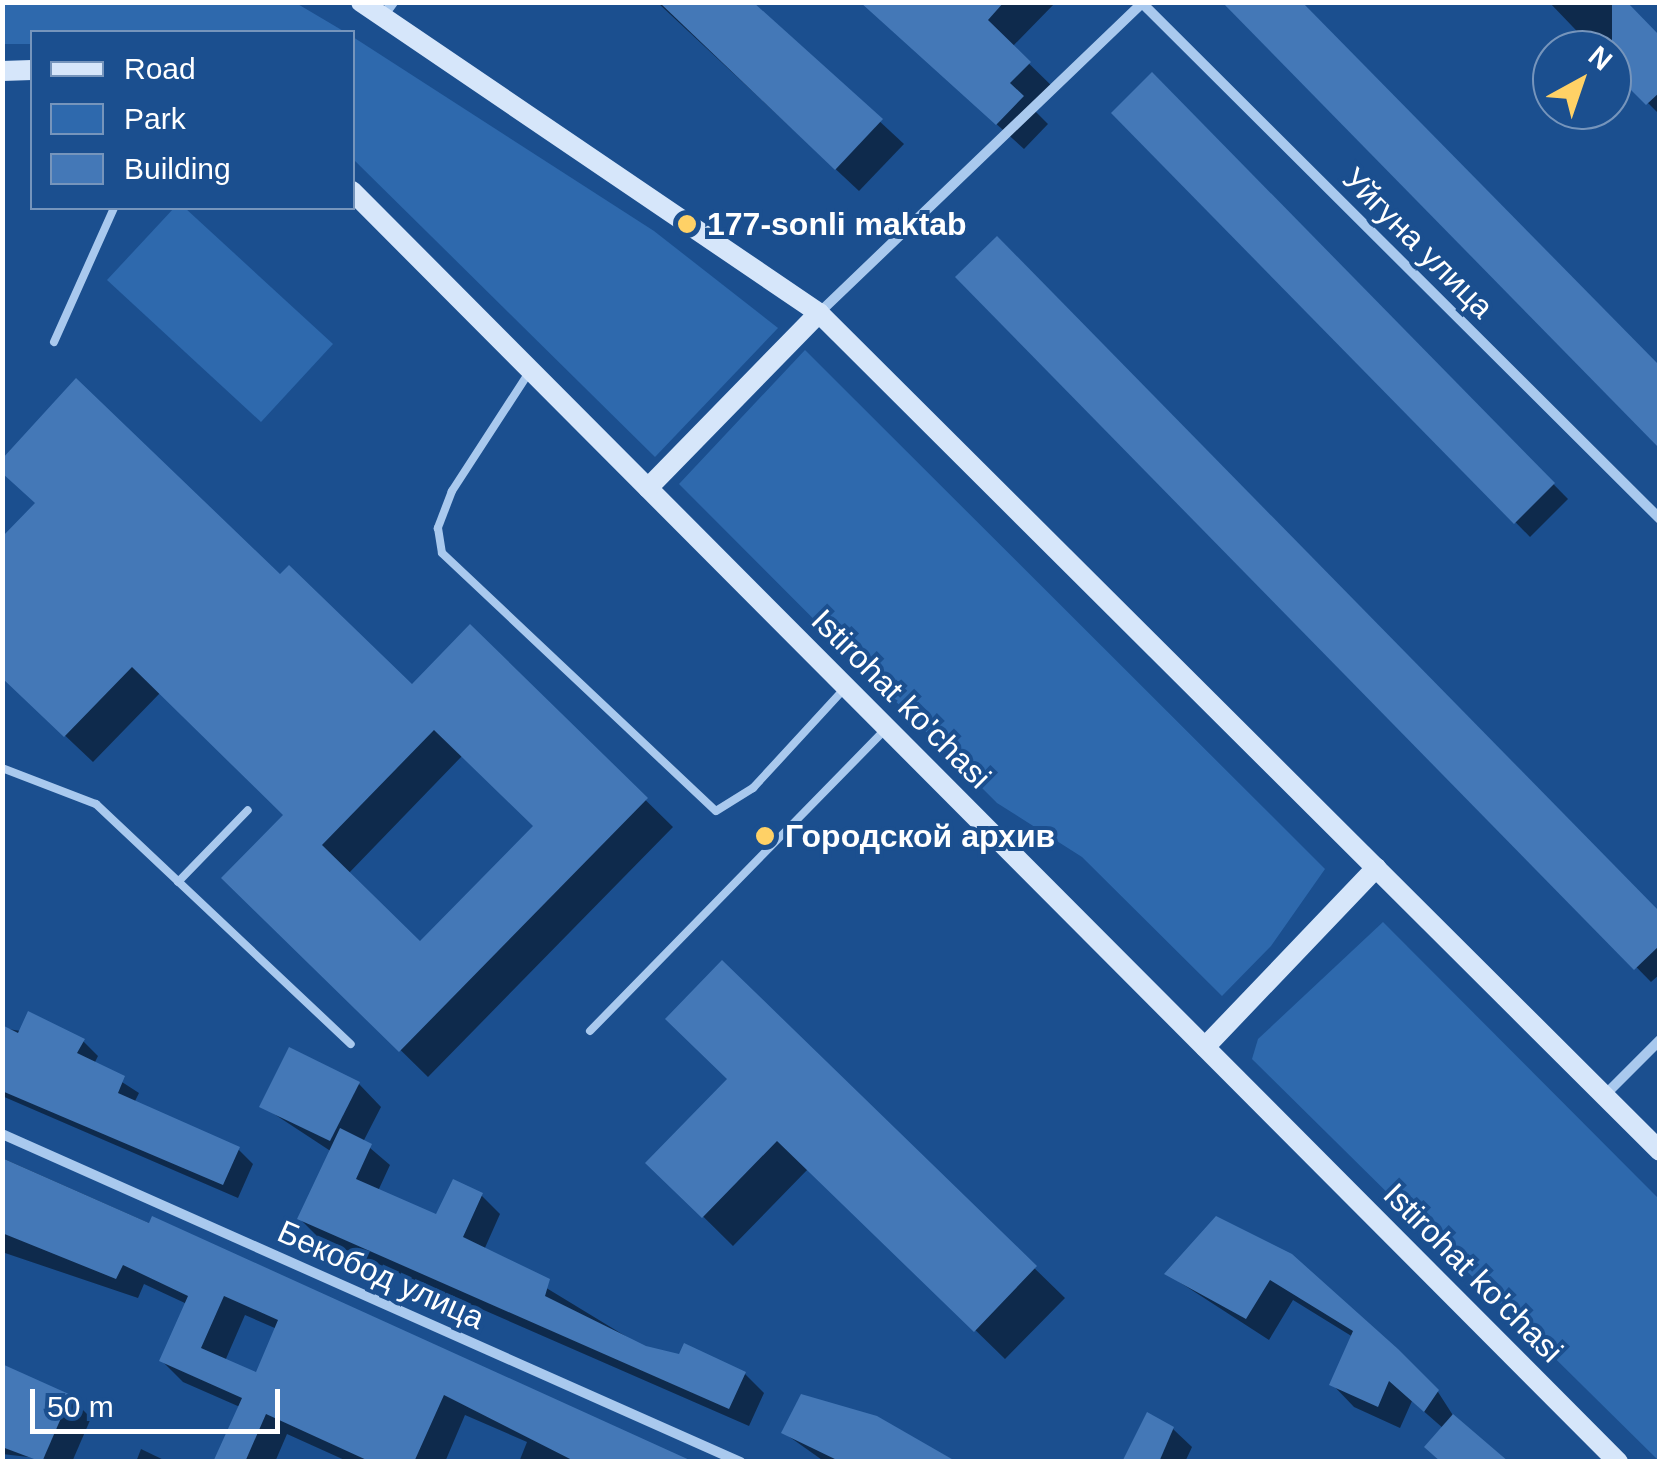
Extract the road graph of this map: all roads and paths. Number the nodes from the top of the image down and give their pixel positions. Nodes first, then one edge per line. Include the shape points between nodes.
1 (361, 2) edge
2 (1142, 3) edge
3 (388, 9) edge
4 (30, 70) edge
5 (2, 71) edge
6 (355, 194) edge
7 (113, 210) edge
8 (818, 314) junction
9 (54, 342) dead end
10 (531, 370) junction
11 (648, 488) junction
12 (1660, 519) edge
13 (846, 687) junction
14 (887, 728) junction
15 (2, 768) edge
16 (248, 810) dead end
17 (1376, 868) junction
18 (178, 882) junction
19 (590, 1031) dead end
20 (1660, 1040) edge
21 (351, 1044) dead end
22 (1205, 1046) junction
23 (1604, 1096) junction
24 (2, 1134) edge
25 (1660, 1151) edge
26 (740, 1462) edge
27 (1618, 1462) edge

1 - 3 main road
2 - 8 street
2 - 12 street, Уйгуна улица
3 - 8 main road
4 - 5 main road
6 - 10 main road, Istirohat ko'chasi
7 - 9 lane
8 - 11 main road
8 - 17 main road
10 - 11 main road, Istirohat ko'chasi
10 - 13 lane via 452,491 438,528 442,553 716,811 752,788
11 - 13 main road, Istirohat ko'chasi
13 - 14 main road, Istirohat ko'chasi
14 - 19 lane
14 - 22 main road, Istirohat ko'chasi
15 - 18 lane via 96,804
16 - 18 lane
17 - 22 main road
17 - 23 main road
18 - 21 lane
20 - 23 street
22 - 27 main road, Istirohat ko'chasi
23 - 25 main road
24 - 26 street, Бекобод улица

